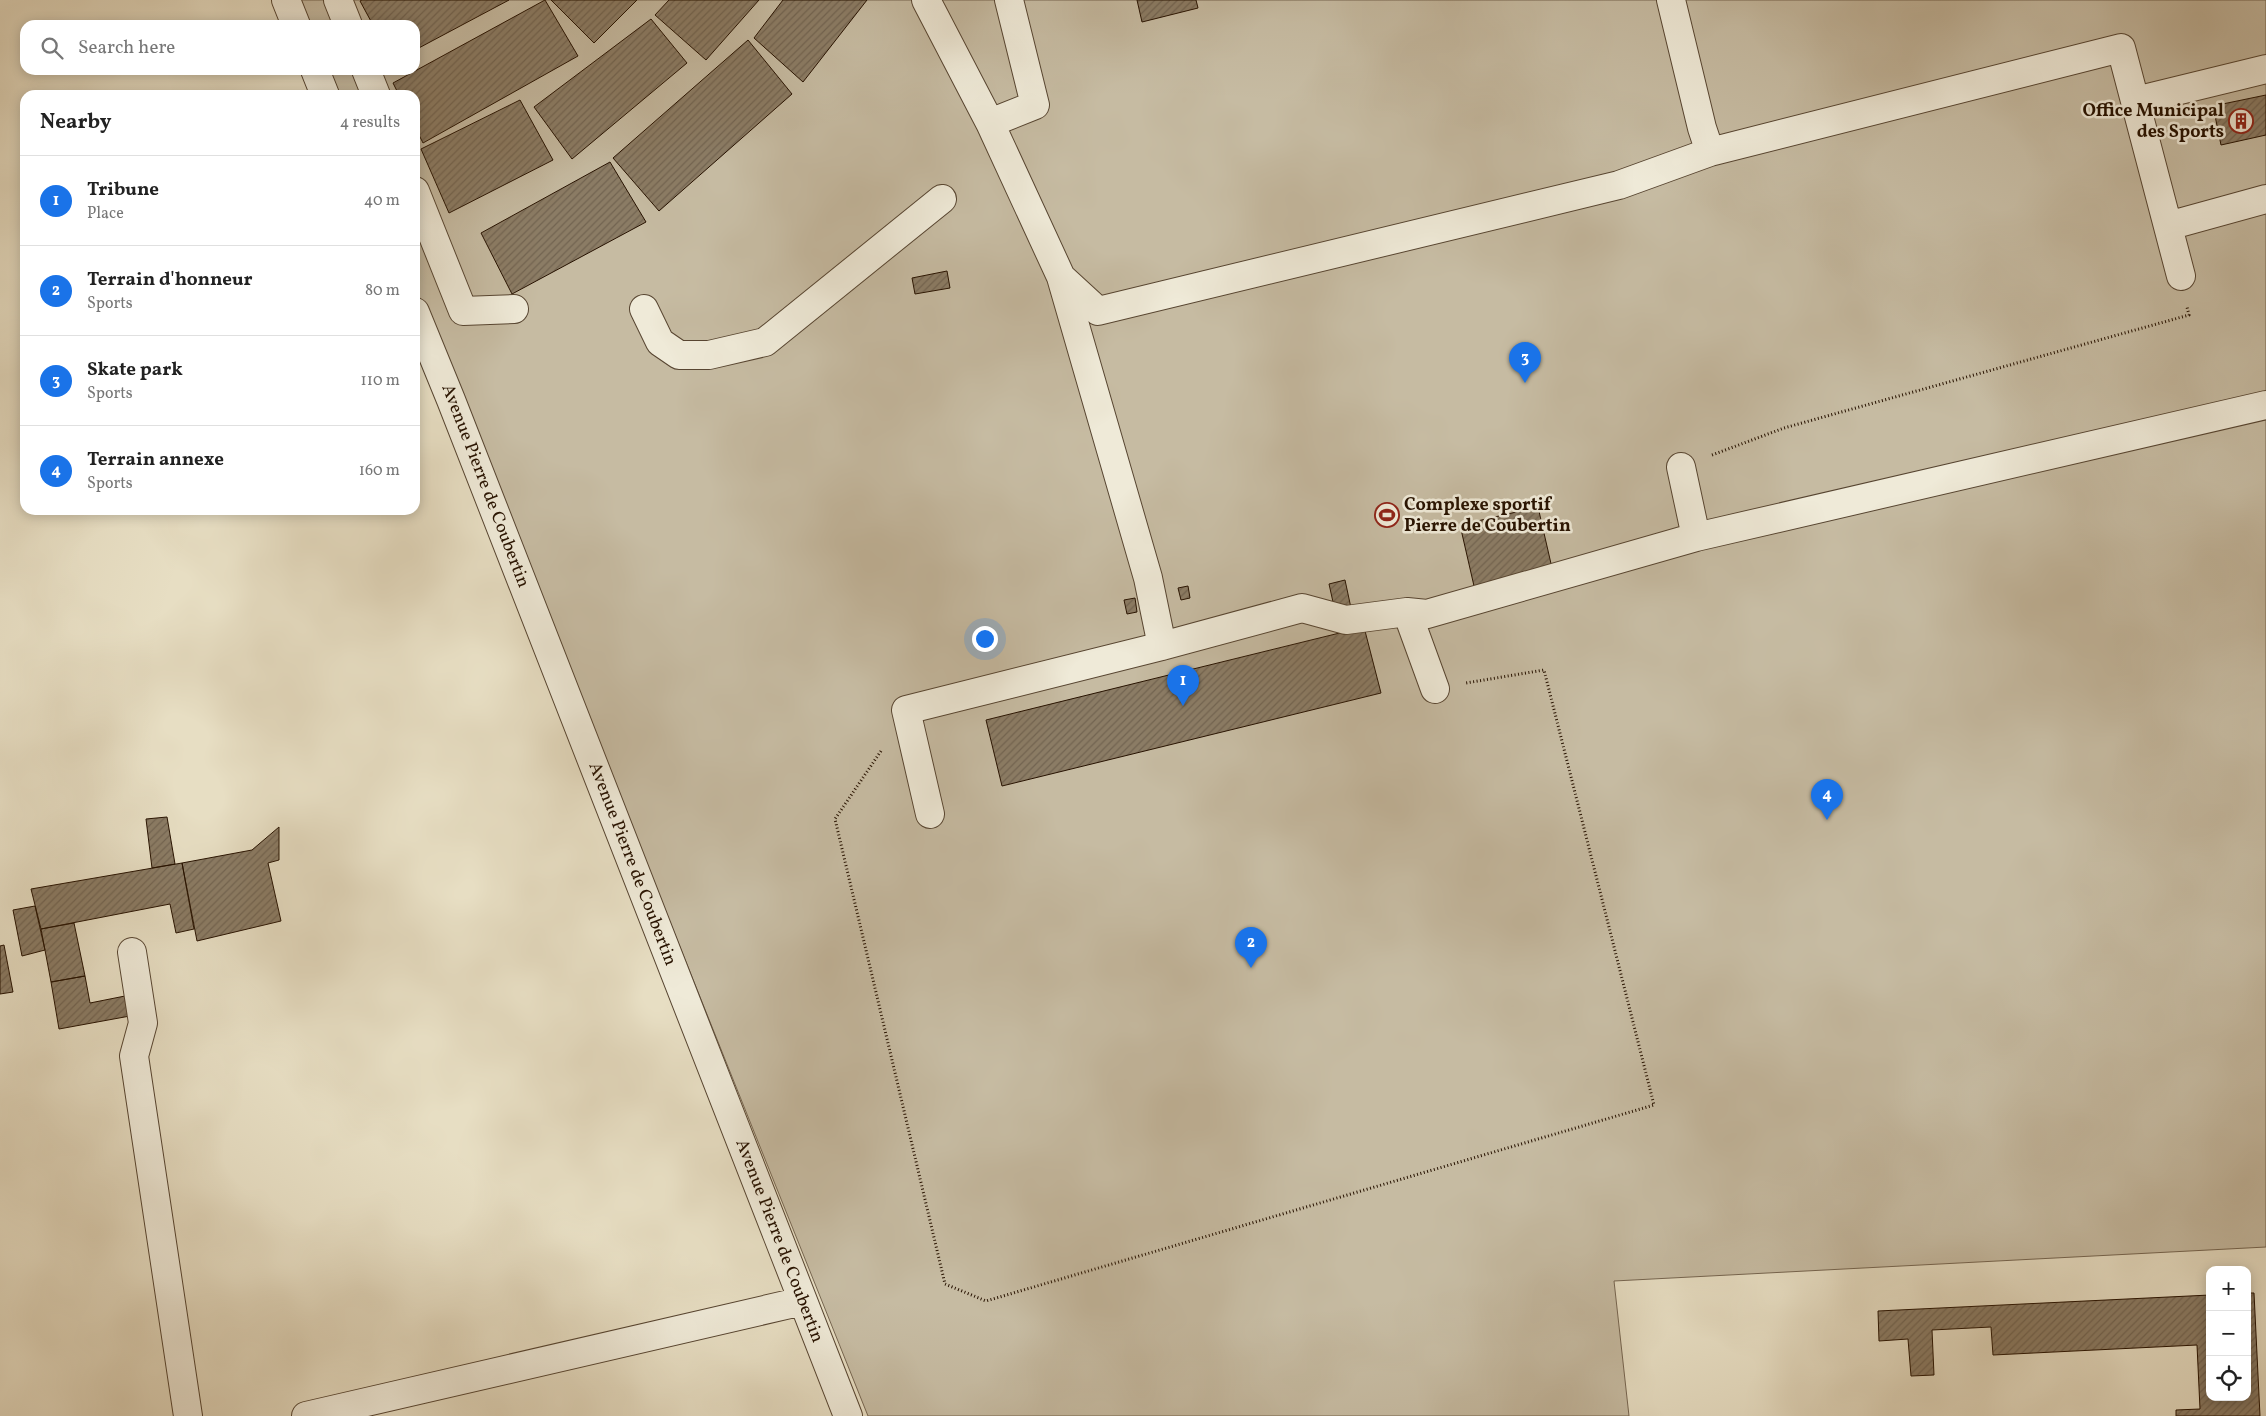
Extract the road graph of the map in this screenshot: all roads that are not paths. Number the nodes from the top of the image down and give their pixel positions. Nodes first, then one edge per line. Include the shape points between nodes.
1 (286, 0) edge
2 (338, 0) edge
3 (926, 0) edge
4 (1009, 0) edge
5 (1671, 0) edge
6 (294, 20) edge
7 (346, 20) edge
8 (2266, 70) edge
9 (317, 75) edge
10 (368, 75) edge
11 (323, 90) edge
12 (374, 90) edge
13 (2135, 101) junction
14 (990, 123) junction
15 (1710, 152) junction
16 (942, 198) dead end
17 (2266, 199) edge
18 (420, 203) edge
19 (2168, 226) junction
20 (2181, 276) road end
21 (1061, 277) junction
22 (514, 309) dead end
23 (644, 309) dead end
24 (420, 324) edge
25 (2266, 405) edge
26 (1681, 467) road end
27 (1696, 537) junction
28 (1407, 612) junction
29 (1162, 646) junction
30 (1436, 689) road end
31 (930, 814) dead end
32 (132, 952) dead end
33 (803, 1301) junction
34 (188, 1416) edge
35 (306, 1416) edge
36 (848, 1416) edge

1 - 6 street
2 - 7 street
3 - 14 street
4 - 14 street via 1035,105
5 - 15 street
8 - 13 street
9 - 11 street
10 - 12 street
13 - 15 street via 2121,48
13 - 19 street
14 - 21 street
15 - 21 street via 1620,185 1098,311
16 - 23 street via 766,342 709,355 679,355 660,342
17 - 19 street
18 - 22 street via 464,311
19 - 20 street
21 - 29 street via 1148,578
24 - 33 street, Avenue Pierre de Coubertin
25 - 27 street
26 - 27 street
27 - 28 street via 1427,614
28 - 29 street via 1346,620 1302,608
28 - 30 street
29 - 31 street via 906,710
32 - 34 street via 143,1023 134,1056
33 - 35 street
33 - 36 street, Avenue Pierre de Coubertin

